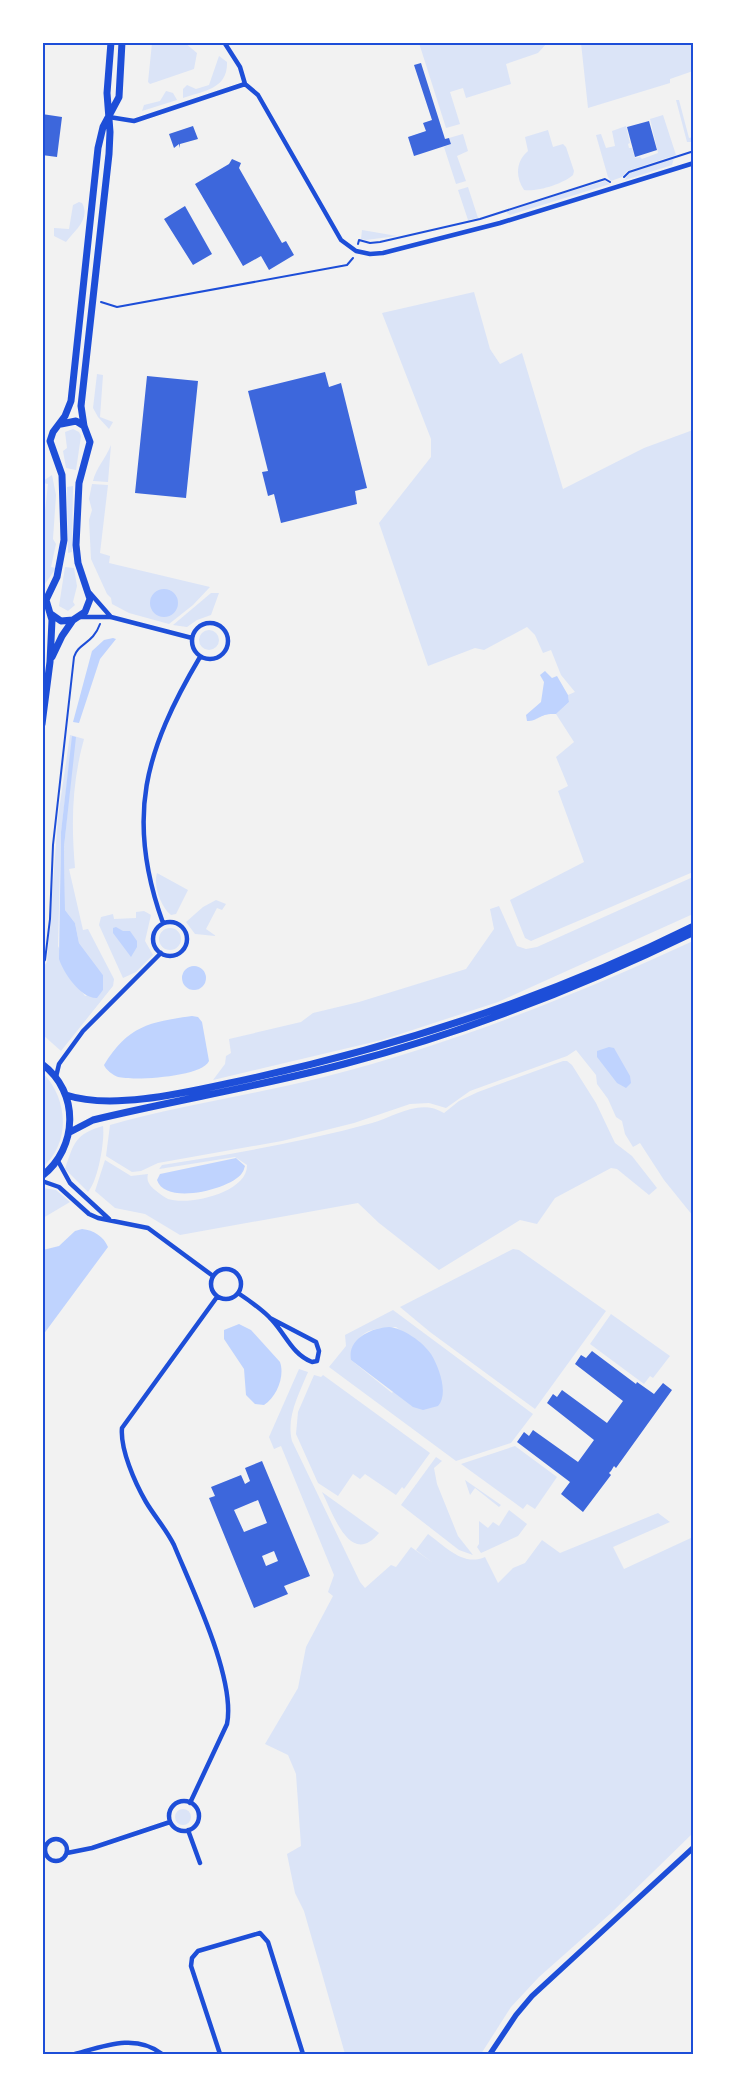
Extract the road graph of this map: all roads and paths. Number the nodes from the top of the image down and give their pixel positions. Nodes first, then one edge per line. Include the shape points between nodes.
1 (111, 42) edge
2 (122, 42) edge
3 (224, 42) edge
4 (245, 84) junction
5 (108, 116) junction
6 (694, 151) edge
7 (694, 163) edge
8 (621, 179) dead end
9 (613, 182) dead end
10 (359, 240) dead end
11 (354, 257) dead end
12 (95, 301) dead end
13 (61, 424) junction
14 (84, 426) junction
15 (89, 592) junction
16 (51, 614) junction
17 (111, 616) junction
18 (76, 619) junction
19 (100, 624) dead end
20 (192, 638) junction
21 (200, 656) junction
22 (50, 662) junction
23 (42, 724) edge
24 (162, 924) junction
25 (694, 926) edge
26 (694, 932) edge
27 (161, 954) junction
28 (42, 964) edge
29 (42, 1064) edge
30 (56, 1077) junction
31 (66, 1095) junction
32 (70, 1132) junction
33 (58, 1161) junction
34 (42, 1176) edge
35 (42, 1181) edge
36 (110, 1219) junction
37 (213, 1276) junction
38 (238, 1293) junction
39 (217, 1297) junction
40 (270, 1318) junction
41 (190, 1803) junction
42 (170, 1822) junction
43 (188, 1830) junction
44 (694, 1848) edge
45 (67, 1853) junction
46 (45, 1858) edge
47 (200, 1863) dead end
48 (75, 2054) edge
49 (162, 2054) edge
50 (220, 2054) edge
51 (303, 2054) edge
52 (490, 2054) edge

1 - 5 main road
2 - 5 main road via 119,96
3 - 4 street via 240,67
4 - 5 street via 134,121
4 - 7 street via 258,95 341,240 351,249 363,253 383,253 470,232
5 - 13 main road via 98,148 71,400
5 - 14 main road via 108,154 81,406
6 - 8 path via 629,172
9 - 10 path via 605,179 480,219 425,232 375,242
11 - 12 path via 347,265 117,307
13 - 14 main road via 72,421
13 - 16 main road via 50,441 62,475 64,509 62,558 58,577 46,600
14 - 15 main road via 90,442 79,483 76,545 78,564
15 - 17 street
15 - 18 main road via 89,606
16 - 18 main road via 61,620
16 - 22 main road
17 - 18 street
17 - 20 street
18 - 22 main road via 62,636
19 - 28 path via 95,636 77,650 74,657 52,853 50,919
20 - 21 street via 193,648
20 - 21 street via 197,628 206,623 217,624 227,633 228,647 222,654 211,660
21 - 24 street via 165,722 145,785 144,852
22 - 23 main road
24 - 27 street via 153,936 154,946
24 - 27 street via 177,924 184,930 186,939 178,953
25 - 31 main road via 544,991 382,1046 305,1067 180,1094 104,1101
26 - 32 main road via 556,994 432,1038 306,1073 93,1120
27 - 30 street via 83,1031 59,1064
29 - 30 main road
30 - 31 main road
31 - 32 main road
32 - 33 main road
33 - 34 main road
33 - 36 street via 70,1183
35 - 36 street via 59,1187 89,1214
36 - 37 street via 148,1228
37 - 38 street via 226,1269 235,1272 240,1280
37 - 39 street via 211,1289
38 - 39 street via 226,1300
38 - 40 street
39 - 41 street via 122,1428 121,1440 141,1492 174,1545 228,1694 227,1724
40 - 40 street via 295,1350 308,1360 317,1361 319,1351 316,1342
41 - 42 street via 180,1802 172,1807
41 - 43 street via 198,1814 196,1824
42 - 43 street via 175,1829
42 - 45 street
43 - 47 street
44 - 52 street via 532,1996
45 - 46 street via 60,1861
45 - 46 street via 64,1842 55,1838 45,1847
48 - 49 street via 128,2042 144,2044
50 - 51 street via 191,1966 192,1958 198,1951 260,1933 268,1942

